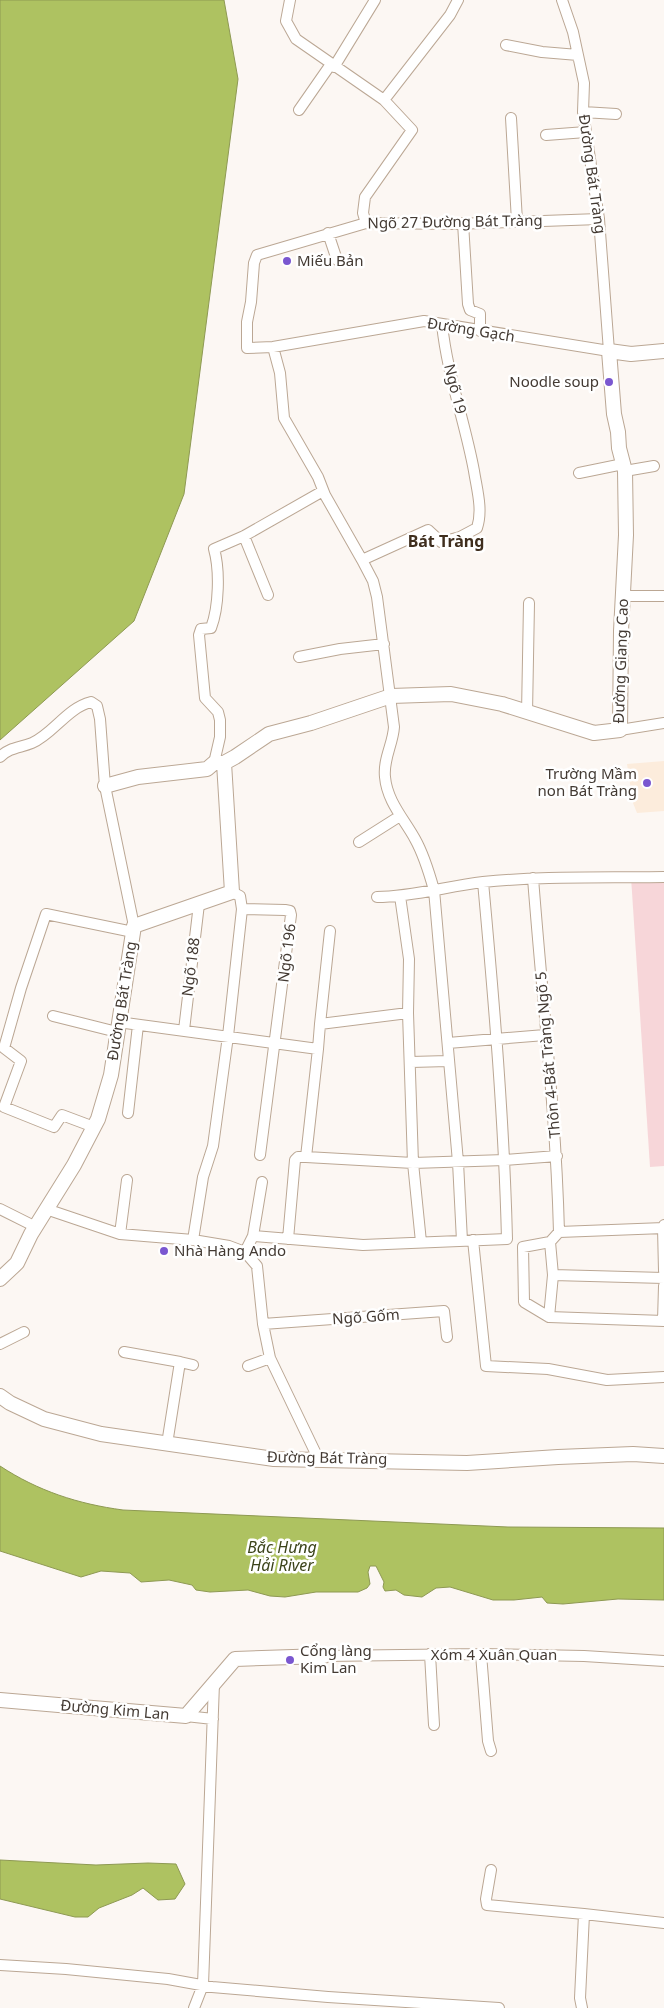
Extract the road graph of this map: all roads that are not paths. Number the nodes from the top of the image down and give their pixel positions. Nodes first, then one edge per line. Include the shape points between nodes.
1 (290, 0) edge
2 (375, 0) edge
3 (458, 0) edge
4 (562, 0) edge
5 (506, 45) dead end
6 (578, 55) junction
7 (332, 66) junction
8 (384, 100) junction
9 (299, 110) dead end
10 (583, 112) junction
11 (616, 114) dead end
12 (511, 118) dead end
13 (586, 132) junction
14 (546, 135) dead end
15 (599, 218) junction
16 (517, 222) junction
17 (366, 223) junction
18 (463, 224) junction
19 (328, 233) junction
20 (337, 260) dead end
21 (442, 324) junction
22 (480, 331) junction
23 (273, 347) junction
24 (609, 351) junction
25 (664, 351) edge
26 (654, 466) dead end
27 (624, 467) junction
28 (579, 473) dead end
29 (323, 491) junction
30 (244, 536) junction
31 (362, 560) junction
32 (268, 595) dead end
33 (624, 596) junction
34 (664, 596) edge
35 (529, 603) dead end
36 (384, 644) junction
37 (300, 657) dead end
38 (391, 696) junction
39 (528, 713) junction
40 (664, 723) edge
41 (620, 730) junction
42 (0, 757) edge
43 (219, 763) junction
44 (105, 786) junction
45 (400, 816) junction
46 (359, 842) dead end
47 (664, 877) edge
48 (533, 878) junction
49 (483, 882) junction
50 (434, 890) junction
51 (232, 892) junction
52 (400, 896) junction
53 (377, 897) dead end
54 (199, 904) junction
55 (242, 909) junction
56 (133, 929) junction
57 (330, 931) dead end
58 (408, 1013) junction
59 (53, 1016) dead end
60 (320, 1024) junction
61 (138, 1025) junction
62 (118, 1027) junction
63 (184, 1030) junction
64 (545, 1035) junction
65 (228, 1036) junction
66 (497, 1039) junction
67 (275, 1043) junction
68 (448, 1044) junction
69 (318, 1049) junction
70 (448, 1061) junction
71 (411, 1062) junction
72 (128, 1112) dead end
73 (94, 1127) junction
74 (260, 1155) dead end
75 (557, 1156) junction
76 (306, 1157) junction
77 (505, 1160) junction
78 (458, 1162) junction
79 (413, 1163) junction
80 (127, 1180) dead end
81 (262, 1182) dead end
82 (0, 1209) edge
83 (46, 1209) junction
84 (36, 1226) junction
85 (664, 1227) edge
86 (559, 1232) junction
87 (120, 1234) junction
88 (253, 1236) junction
89 (288, 1239) junction
90 (507, 1239) junction
91 (193, 1240) junction
92 (473, 1240) junction
93 (462, 1241) junction
94 (421, 1242) junction
95 (550, 1242) junction
96 (523, 1247) junction
97 (245, 1252) junction
98 (664, 1271) edge
99 (552, 1275) junction
100 (664, 1278) edge
101 (0, 1279) edge
102 (664, 1286) edge
103 (549, 1317) junction
104 (664, 1321) edge
105 (263, 1324) junction
106 (24, 1332) dead end
107 (447, 1337) dead end
108 (0, 1344) edge
109 (124, 1352) dead end
110 (270, 1358) junction
111 (180, 1362) junction
112 (193, 1365) dead end
113 (248, 1366) dead end
114 (664, 1377) edge
115 (0, 1396) edge
116 (167, 1444) junction
117 (664, 1456) edge
118 (318, 1458) junction
119 (430, 1654) junction
120 (481, 1654) junction
121 (324, 1656) joint
122 (664, 1661) edge
123 (214, 1683) junction
124 (0, 1700) edge
125 (186, 1716) junction
126 (213, 1719) junction
127 (434, 1725) dead end
128 (491, 1751) dead end
129 (491, 1870) dead end
130 (584, 1914) junction
131 (664, 1922) edge
132 (0, 1965) edge
133 (204, 1985) junction
134 (338, 1997) junction
135 (194, 2008) edge
136 (333, 2008) edge
137 (500, 2008) edge
138 (582, 2008) edge

1 - 7 street via 286,21 296,39
2 - 7 street
3 - 8 street
4 - 6 street, Đường Bát Tràng
5 - 6 street
6 - 10 street, Đường Bát Tràng via 584,84
7 - 8 street
7 - 9 street
8 - 17 street via 412,130 365,197 363,213
10 - 11 street
10 - 13 street, Đường Bát Tràng
12 - 16 street
13 - 14 street
13 - 15 street, Đường Bát Tràng
15 - 16 street, Ngõ 27 Đường Bát Tràng
15 - 24 street, Đường Bát Tràng
16 - 18 street, Ngõ 27 Đường Bát Tràng
17 - 18 street, Ngõ 27 Đường Bát Tràng
17 - 19 street, Ngõ 27 Đường Bát Tràng
18 - 22 street via 468,304 470,310 480,314
19 - 20 street
19 - 23 street, Ngõ 27 Đường Bát Tràng via 257,255 247,322 247,348
21 - 22 street, Đường Gạch
21 - 23 street, Đường Gạch via 424,321
21 - 31 street, Ngõ 19 via 481,516 477,528 441,542 428,530
22 - 24 street, Đường Gạch
23 - 29 street via 280,373 284,418
24 - 25 street via 631,354
24 - 27 street, Đường Giang Cao via 614,414
26 - 27 street
27 - 28 street
27 - 33 street, Đường Giang Cao
29 - 30 street
29 - 31 street
30 - 32 street
30 - 43 street via 214,549 218,579 214,618 211,628 199,633 205,698 218,712 220,720
31 - 36 street via 373,581
33 - 34 street
33 - 41 street, Đường Giang Cao
35 - 39 street
36 - 37 street
36 - 38 street
38 - 39 street, Đường Giang Cao via 451,694 502,704
38 - 43 street, Đường Giang Cao via 269,734
38 - 45 street via 394,738 386,758 385,776 390,798
39 - 41 street, Đường Giang Cao via 594,734
40 - 41 street
42 - 44 street via 7,750 34,743 69,714 92,702 97,706 100,719
43 - 44 street, Đường Giang Cao via 208,769 138,777
43 - 51 street
44 - 56 street
45 - 46 street
45 - 50 street via 426,862
47 - 48 street
48 - 49 street
48 - 64 street, Thôn 4-Bát Tràng Ngõ 5
49 - 50 street
49 - 66 street
50 - 52 street
50 - 68 street
51 - 54 street, Đường Bát Tràng
51 - 55 street via 240,896
52 - 53 street
52 - 58 street via 409,959
54 - 56 street, Đường Bát Tràng
54 - 63 street, Ngõ 188
55 - 65 street
55 - 67 street, Ngõ 196 via 285,910 291,913
56 - 62 street, Đường Bát Tràng
56 - 73 street via 46,914 4,1048 21,1061 4,1107 54,1127 62,1115
57 - 60 street
58 - 60 street
58 - 71 street
59 - 62 street
60 - 69 street
61 - 62 street
61 - 63 street
61 - 72 street
62 - 73 street, Đường Bát Tràng via 111,1075
63 - 65 street
64 - 66 street
64 - 75 street, Thôn 4-Bát Tràng Ngõ 5
65 - 67 street
65 - 91 street via 213,1146 203,1177
66 - 68 street
66 - 77 street
67 - 69 street
67 - 74 street
68 - 70 street
69 - 76 street
70 - 71 street
70 - 78 street
71 - 79 street
73 - 83 street, Đường Bát Tràng
75 - 77 street
75 - 86 street, Thôn 4-Bát Tràng Ngõ 5
76 - 79 street
76 - 89 street via 295,1160
77 - 78 street
77 - 90 street
78 - 79 street
78 - 93 street
79 - 94 street
80 - 87 street
81 - 88 street
82 - 84 street
83 - 84 street, Đường Bát Tràng
83 - 87 street
84 - 101 street, Đường Bát Tràng via 17,1263
85 - 86 street
85 - 98 street
86 - 95 street
87 - 91 street
88 - 89 street
88 - 97 street
89 - 94 street via 363,1245
90 - 92 street
90 - 96 street
91 - 97 street
92 - 93 street
92 - 114 street via 486,1366 548,1369 607,1380
93 - 94 street
95 - 96 street
95 - 99 street
96 - 103 street via 524,1302
97 - 105 street via 257,1266
99 - 100 street
99 - 103 street
102 - 104 street
103 - 104 street
105 - 107 street, Ngõ Gốm via 444,1311
105 - 110 street
106 - 108 street
109 - 111 street
110 - 113 street
110 - 118 street
111 - 112 street
111 - 116 street
115 - 116 street, Đường Bát Tràng via 44,1418 102,1434
116 - 118 street, Đường Bát Tràng via 274,1459
117 - 118 street, Đường Bát Tràng via 633,1454 467,1463
119 - 120 street, Xóm 4 Xuân Quan
119 - 121 street, Xóm 4 Xuân Quan
119 - 127 street
120 - 122 street, Xóm 4 Xuân Quan
120 - 128 street
121 - 123 street, Đường Kim Lan via 235,1659
123 - 125 street, Đường Kim Lan
123 - 126 street
124 - 125 street, Đường Kim Lan
125 - 126 street
126 - 133 street
129 - 130 street via 487,1905
130 - 131 street
130 - 138 street
132 - 133 street
133 - 134 street
133 - 135 street
134 - 136 street
134 - 137 street

